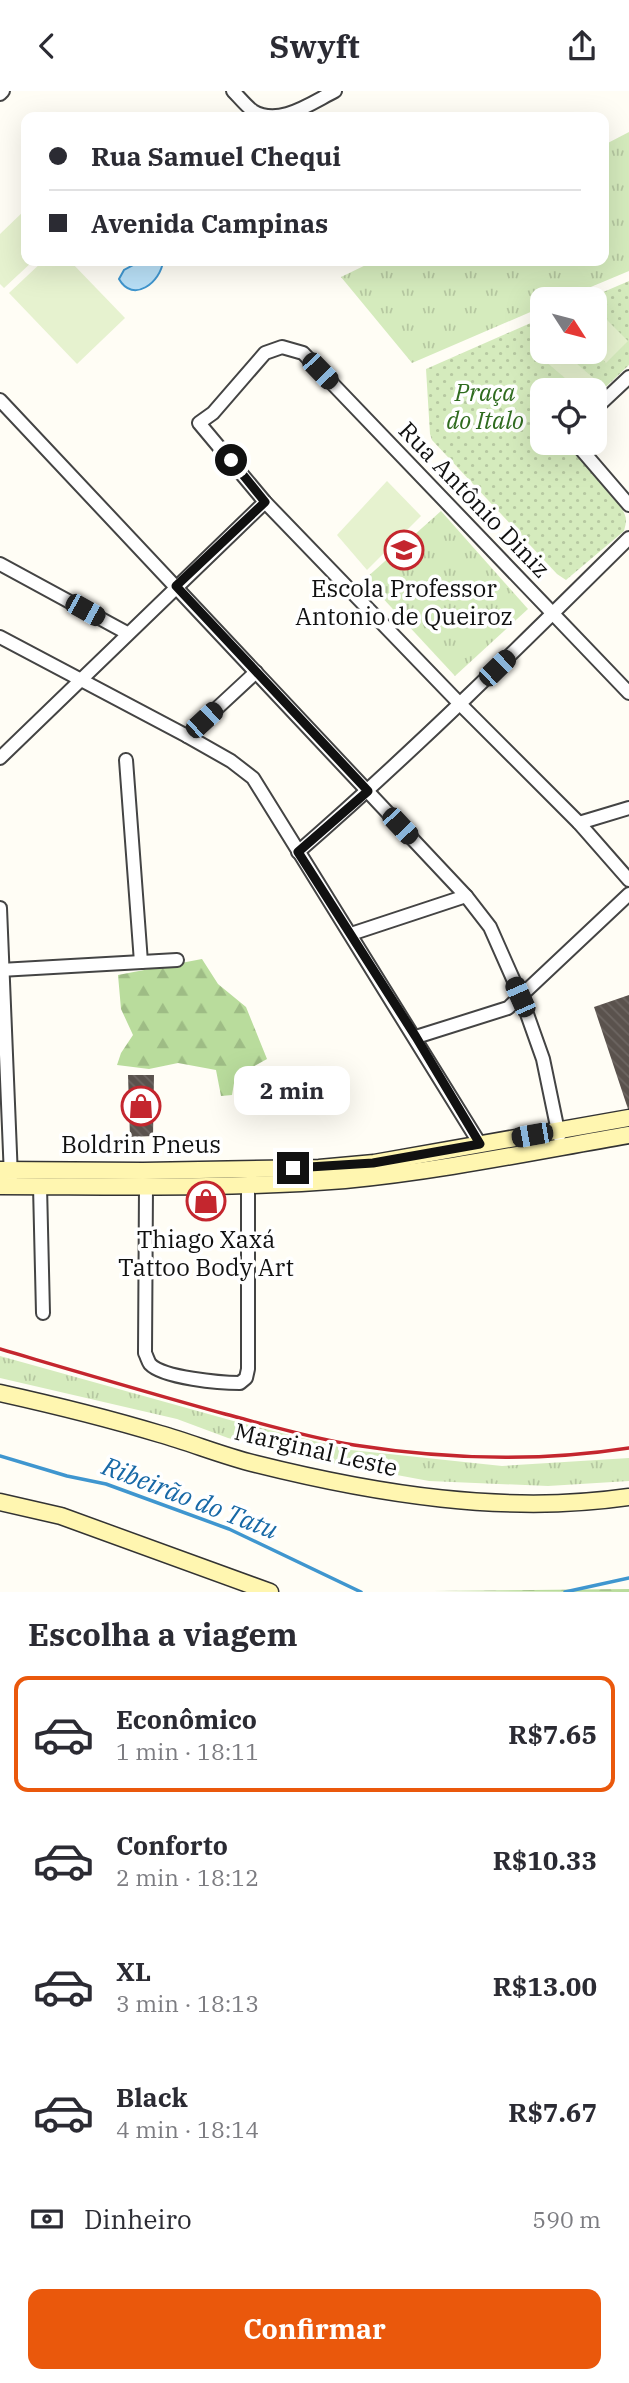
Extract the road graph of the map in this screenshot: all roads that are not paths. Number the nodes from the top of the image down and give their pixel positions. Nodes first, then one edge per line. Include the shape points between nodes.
1 (233, 91) edge
2 (335, 91) edge
3 (255, 112) edge
4 (291, 112) edge
5 (629, 377) edge
6 (607, 398) edge
7 (0, 400) edge
8 (588, 455) edge
9 (265, 502) junction
10 (629, 505) edge
11 (629, 538) edge
12 (0, 564) edge
13 (176, 586) junction
14 (553, 613) junction
15 (127, 633) junction
16 (0, 637) edge
17 (256, 673) junction
18 (82, 680) junction
19 (629, 693) edge
20 (460, 704) junction
21 (187, 736) junction
22 (0, 758) edge
23 (126, 760) dead end
24 (368, 791) junction
25 (629, 808) edge
26 (579, 823) junction
27 (298, 852) junction
28 (629, 880) edge
29 (629, 894) edge
30 (466, 896) junction
31 (0, 908) edge
32 (351, 934) junction
33 (177, 960) dead end
34 (141, 961) junction
35 (1, 971) edge
36 (520, 997) junction
37 (416, 1037) junction
38 (629, 1118) edge
39 (629, 1135) edge
40 (559, 1138) junction
41 (480, 1144) junction
42 (6, 1178) edge
43 (248, 1184) junction
44 (40, 1185) junction
45 (146, 1186) junction
46 (43, 1313) dead end
47 (0, 1393) edge
48 (629, 1497) edge
49 (0, 1502) edge
50 (270, 1592) edge

1 - 3 street
2 - 4 street
5 - 6 street
7 - 13 street
8 - 10 street
9 - 13 street
9 - 14 street, Rua Antônio Diniz via 200,423 265,353 282,347 303,353
9 - 20 street
11 - 14 street
12 - 15 street
13 - 15 street
13 - 17 street
14 - 19 street, Rua Antônio Diniz
14 - 20 street
15 - 18 street
16 - 18 street
17 - 21 street
17 - 24 street
18 - 21 street
18 - 22 street
20 - 24 street
20 - 26 street
21 - 27 street via 253,778
23 - 34 street
24 - 27 street
24 - 30 street
25 - 26 street
26 - 28 street
27 - 32 street
29 - 36 street
30 - 32 street
30 - 36 street via 490,927
31 - 35 street
32 - 37 street
33 - 34 street
34 - 35 street
35 - 42 street
36 - 37 street via 508,1008
36 - 40 street via 543,1059
37 - 41 street
38 - 40 main road
39 - 40 main road
40 - 41 main road
40 - 43 main road via 373,1177
41 - 42 main road via 319,1168
42 - 44 main road
43 - 45 main road
43 - 45 street via 248,1369 240,1383 210,1382 160,1370 145,1353
44 - 45 main road
44 - 46 street
47 - 48 main road, Marginal Leste via 254,1463 390,1492 531,1503
49 - 50 main road via 61,1516

